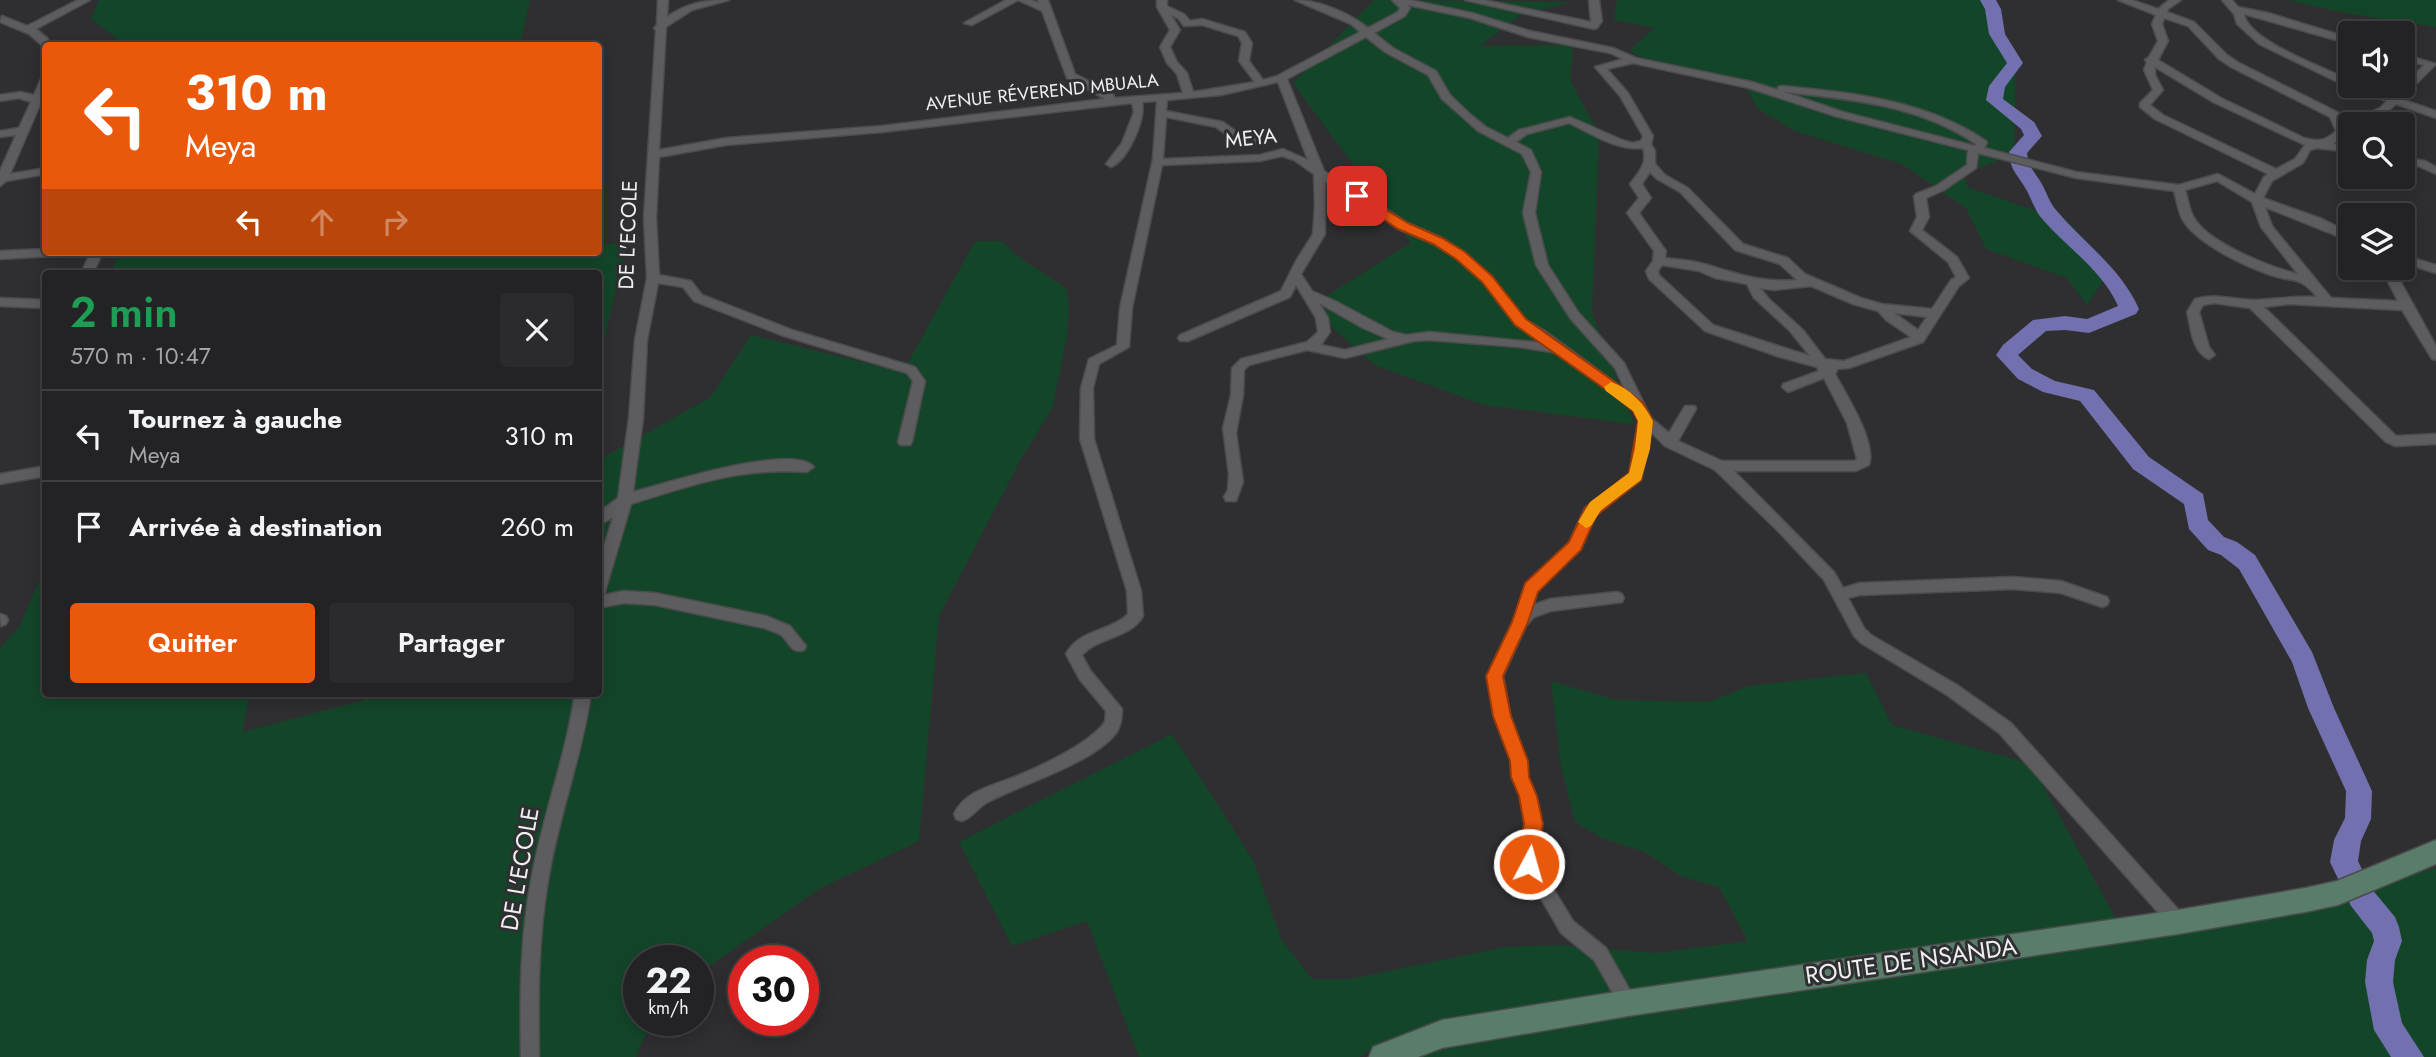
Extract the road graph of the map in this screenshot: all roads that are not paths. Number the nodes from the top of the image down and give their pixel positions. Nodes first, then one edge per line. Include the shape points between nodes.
1 (85, 0) edge
2 (663, 0) edge
3 (724, 0) edge
4 (1013, 0) edge
5 (1023, 0) edge
6 (1300, 0) edge
7 (1470, 0) edge
8 (1594, 0) edge
9 (2123, 0) edge
10 (2176, 0) edge
11 (1162, 4) edge
12 (1401, 4) edge
13 (1423, 4) edge
14 (2231, 4) edge
15 (1044, 5) edge
16 (2161, 14) junction
17 (1, 20) edge
18 (969, 23) dead end
19 (659, 28) junction
20 (29, 29) junction
21 (1368, 33) junction
22 (2338, 37) edge
23 (45, 42) edge
24 (1606, 50) junction
25 (1633, 60) junction
26 (2150, 60) junction
27 (2415, 60) edge
28 (1600, 67) junction
29 (1280, 78) junction
30 (2338, 78) edge
31 (2415, 81) edge
32 (1261, 84) junction
33 (1762, 88) junction
34 (1189, 94) junction
35 (42, 97) edge
36 (1162, 97) junction
37 (0, 98) edge
38 (2384, 98) edge
39 (2395, 98) edge
40 (1136, 99) junction
41 (2391, 101) junction
42 (1111, 102) junction
43 (2380, 112) edge
44 (1162, 113) junction
45 (2436, 115) edge
46 (2338, 118) edge
47 (24, 131) junction
48 (0, 134) edge
49 (2338, 135) edge
50 (1510, 141) junction
51 (1263, 142) dead end
52 (1646, 144) junction
53 (2315, 145) junction
54 (2338, 148) edge
55 (1975, 149) junction
56 (653, 155) junction
57 (2436, 158) edge
58 (1157, 162) junction
59 (2415, 162) edge
60 (2421, 163) junction
61 (1111, 164) dead end
62 (1649, 165) junction
63 (2436, 171) edge
64 (42, 172) edge
65 (1319, 173) junction
66 (2277, 174) junction
67 (1, 180) edge
68 (2179, 188) junction
69 (2257, 200) junction
70 (2338, 231) edge
71 (42, 253) edge
72 (0, 255) edge
73 (1659, 261) junction
74 (2415, 263) edge
75 (2436, 269) edge
76 (1296, 275) junction
77 (653, 278) junction
78 (2393, 280) edge
79 (2308, 281) junction
80 (1811, 282) junction
81 (1754, 283) junction
82 (1307, 295) junction
83 (0, 302) edge
84 (2328, 303) junction
85 (42, 304) edge
86 (2255, 304) junction
87 (2406, 306) junction
88 (1882, 308) junction
89 (1937, 314) junction
90 (1184, 338) dead end
91 (1408, 338) junction
92 (1919, 340) junction
93 (1306, 346) junction
94 (1562, 350) junction
95 (2208, 355) dead end
96 (2436, 356) edge
97 (1822, 368) junction
98 (1788, 387) dead end
99 (1690, 409) dead end
100 (1642, 414) junction
101 (2436, 439) edge
102 (905, 442) dead end
103 (1670, 443) junction
104 (1720, 466) junction
105 (807, 467) dead end
106 (42, 472) edge
107 (0, 479) edge
108 (1231, 497) dead end
109 (625, 500) junction
110 (602, 518) edge
111 (602, 578) edge
112 (1839, 595) junction
113 (1617, 598) dead end
114 (602, 601) edge
115 (2102, 601) dead end
116 (1520, 622) junction
117 (799, 646) dead end
118 (582, 697) edge
119 (962, 814) dead end
120 (2436, 852) edge
121 (2178, 922) junction
122 (1628, 1003) junction
123 (530, 1057) edge
124 (1383, 1057) edge

1 - 20 street
2 - 19 street, DE L'ECOLE
3 - 19 street via 683,10
4 - 18 street
5 - 15 street
6 - 21 street via 1354,22
7 - 8 street via 1594,26
9 - 16 street
10 - 16 street
11 - 32 street via 1187,24 1202,22 1242,34 1247,43 1244,61
11 - 34 street via 1175,30 1165,47
12 - 13 street, AVENUE RÉVEREND MBUALA
12 - 21 street, AVENUE RÉVEREND MBUALA
13 - 24 street
14 - 22 street
14 - 30 street via 2240,22 2262,42
15 - 42 street via 1071,76
16 - 26 street via 2157,24 2163,41
16 - 46 street via 2191,24 2235,65
17 - 20 street
19 - 56 street, DE L'ECOLE
20 - 23 street
21 - 29 street, AVENUE RÉVEREND MBUALA
21 - 50 street via 1432,73 1446,97 1482,129
24 - 25 street
24 - 28 street
25 - 28 street
25 - 33 street
26 - 53 street via 2228,105
26 - 66 street via 2149,75 2158,90 2145,102 2146,108
27 - 31 street via 2431,64
28 - 52 street via 1636,114 1648,136
29 - 32 street, AVENUE RÉVEREND MBUALA
29 - 65 street
32 - 34 street, AVENUE RÉVEREND MBUALA
33 - 55 street via 1839,114
33 - 55 street via 1913,108 1975,137 1982,143
34 - 36 street, AVENUE RÉVEREND MBUALA
35 - 37 street
35 - 47 street
36 - 40 street, AVENUE RÉVEREND MBUALA
36 - 44 street
38 - 41 street
39 - 41 street
40 - 42 street, AVENUE RÉVEREND MBUALA
40 - 61 street via 1139,112 1129,144
41 - 43 street
41 - 45 street
42 - 56 street, AVENUE RÉVEREND MBUALA via 872,130 704,143
44 - 51 street via 1219,124 1238,138
44 - 58 street
47 - 48 street
47 - 67 street
49 - 53 street
50 - 52 street via 1523,132 1570,120 1618,142
50 - 100 street via 1535,164 1529,213 1542,265 1574,315 1620,366
52 - 62 street via 1651,153
53 - 54 street
53 - 66 street via 2306,148 2300,161
55 - 68 street via 2106,181
55 - 89 street via 1972,166 1920,196 1923,217 1916,231 1953,260 1963,278 1955,283
56 - 77 street, DE L'ECOLE
57 - 60 street
58 - 65 street, MEYA via 1217,162 1283,152
58 - 119 street via 1126,308 1123,347 1093,362 1087,388 1087,439 1134,591 1136,616 1128,627 1077,646 1073,654 1114,709 1114,718 1101,738 967,805
59 - 60 street
60 - 63 street
62 - 73 street via 1636,184 1645,198 1633,213 1660,251
62 - 80 street via 1684,190 1739,247 1784,261
64 - 67 street
65 - 76 street via 1321,229
65 - 94 street, MEYA via 1460,256 1487,279 1520,322
66 - 69 street via 2268,179
68 - 69 street via 2218,177
68 - 79 street via 2188,219 2201,233 2274,272
69 - 70 street
69 - 79 street via 2267,227
71 - 72 street
73 - 81 street
73 - 97 street via 1652,271 1656,280 1709,328
74 - 75 street
76 - 82 street
76 - 90 street via 1278,300
77 - 102 street via 687,284 698,298 788,333 911,370 919,381
77 - 109 street, DE L'ECOLE via 641,341
78 - 87 street
79 - 84 street
80 - 81 street
80 - 88 street
81 - 97 street via 1756,294 1798,331
82 - 91 street via 1352,313 1383,335
82 - 93 street via 1325,327 1318,341
83 - 85 street
84 - 86 street via 2289,300
84 - 87 street
86 - 95 street via 2214,299 2199,302 2193,312
86 - 101 street via 2391,439
87 - 96 street
88 - 89 street
88 - 92 street via 1892,319 1912,328
89 - 92 street
91 - 93 street via 1345,354
91 - 94 street via 1513,342
92 - 97 street
93 - 108 street via 1245,362 1238,368 1228,429 1236,473
94 - 100 street, MEYA
97 - 98 street
97 - 104 street via 1860,436 1864,461 1856,466
99 - 103 street
100 - 103 street, MEYA
100 - 116 street via 1636,476 1590,512 1575,546 1531,588
103 - 104 street, MEYA
104 - 112 street via 1829,576
105 - 109 street via 727,470
106 - 107 street
109 - 110 street
109 - 111 street, DE L'ECOLE
112 - 115 street via 1860,589 2013,583 2062,587
112 - 121 street via 1866,639 2005,728
113 - 116 street via 1550,606 1529,613
114 - 117 street via 654,599 766,622 785,630
116 - 122 street via 1495,676 1502,716 1528,796 1533,824 1529,864 1567,927 1600,954
118 - 123 street, DE L'ECOLE via 540,880 531,951
120 - 121 street, ROUTE DE NSANDA via 2348,889
121 - 122 street, ROUTE DE NSANDA
122 - 124 street, ROUTE DE NSANDA via 1442,1034

